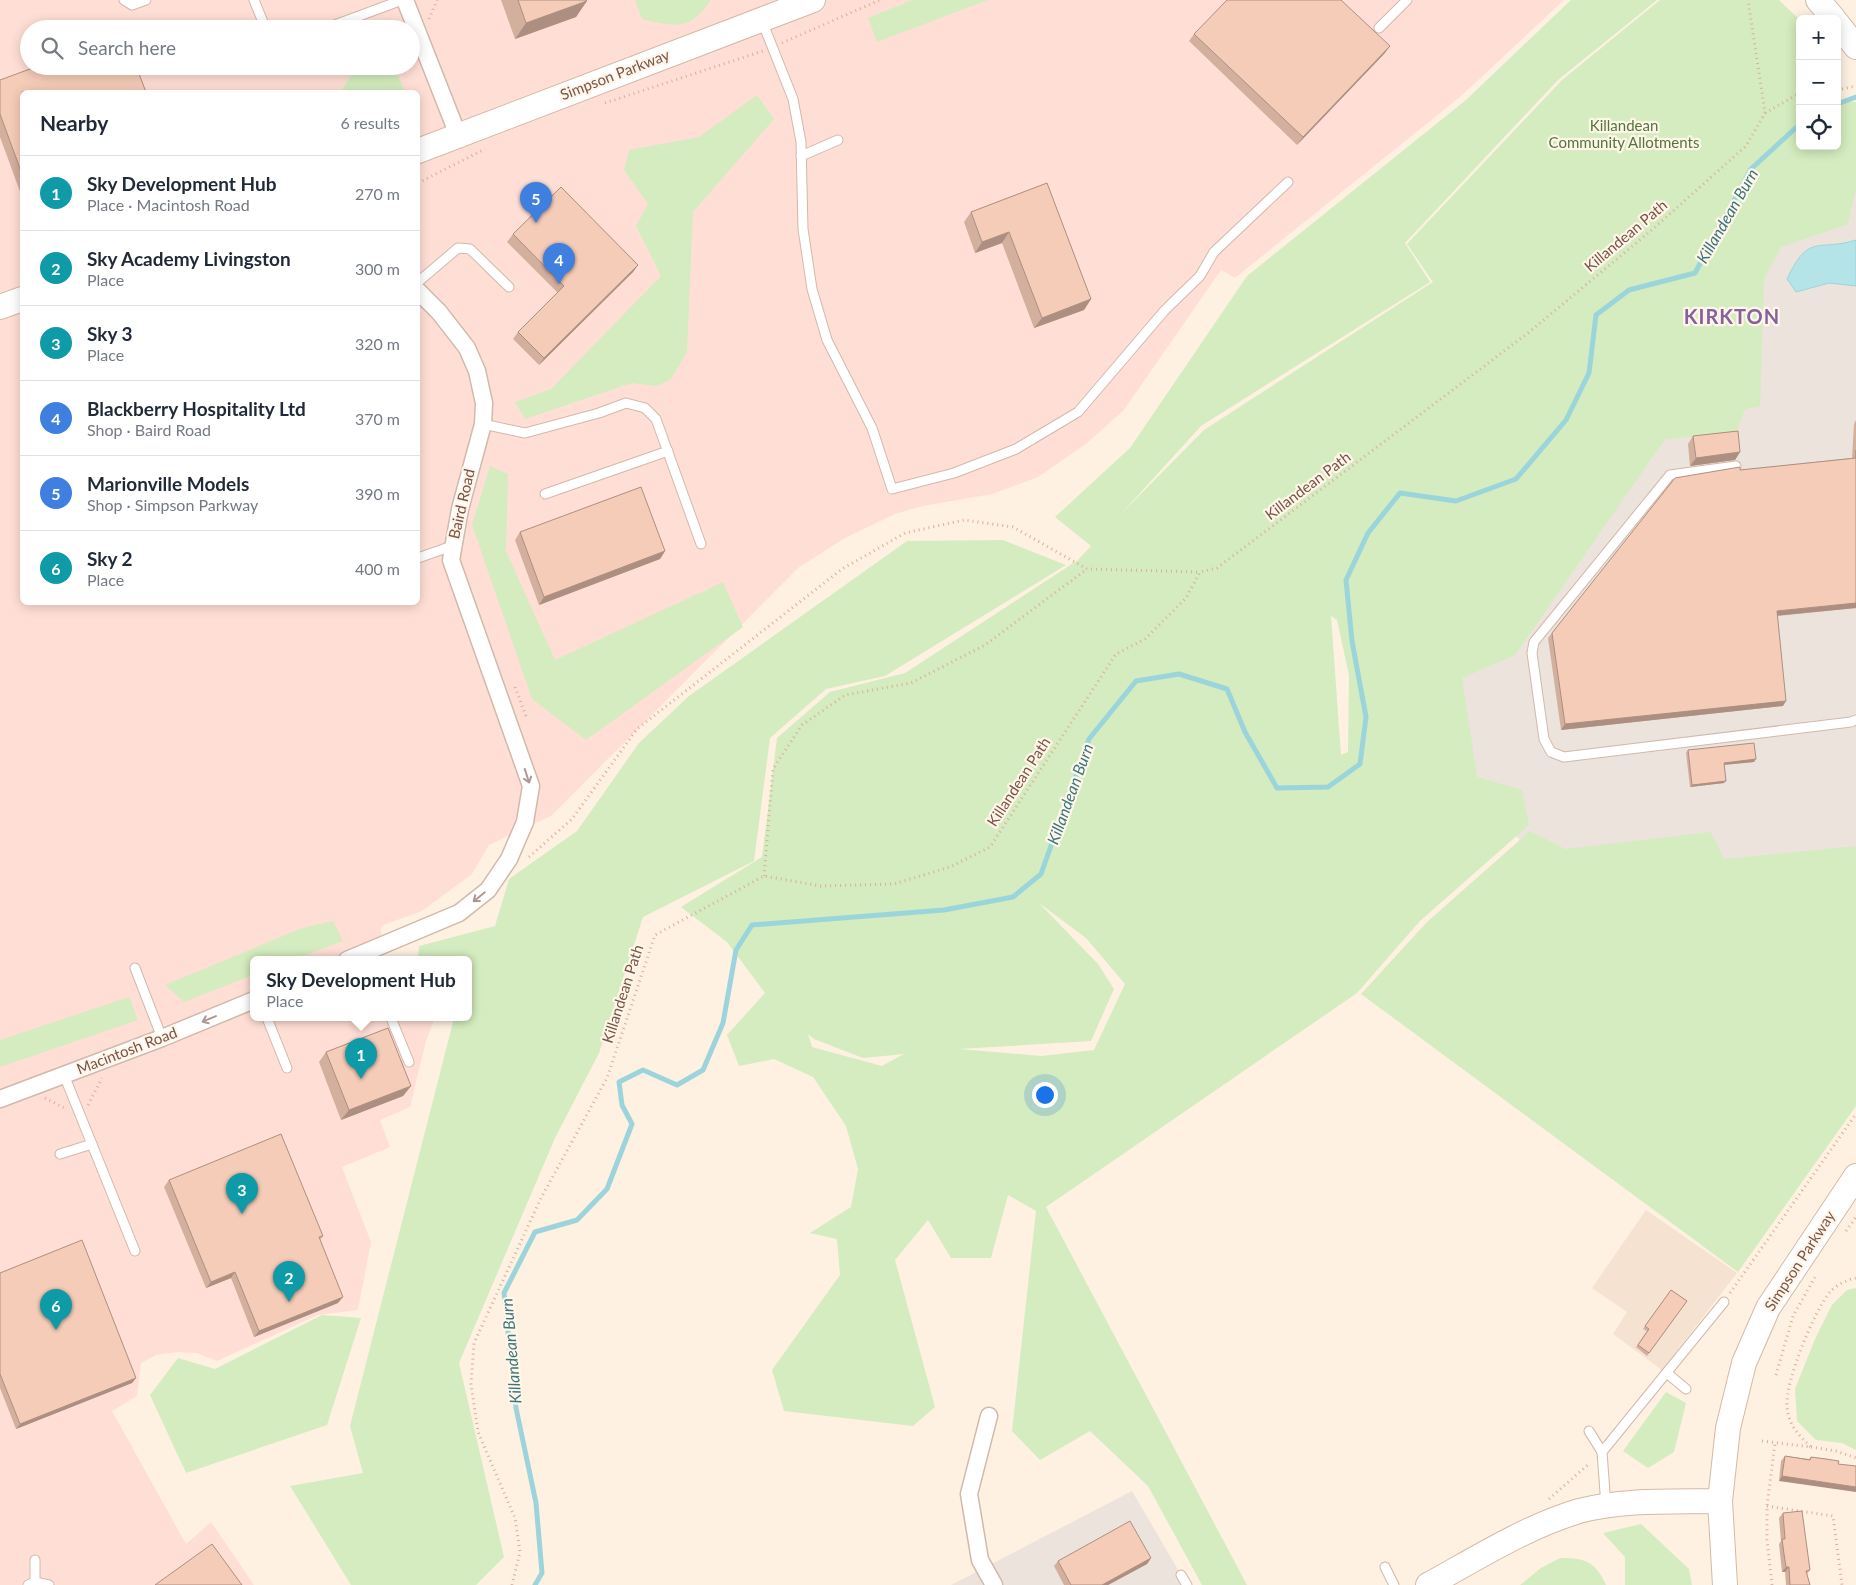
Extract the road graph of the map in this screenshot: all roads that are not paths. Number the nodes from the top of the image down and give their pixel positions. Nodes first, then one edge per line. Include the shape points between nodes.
1 (124, 0) edge
2 (146, 0) edge
3 (254, 0) edge
4 (404, 0) edge
5 (813, 0) edge
6 (1407, 0) edge
7 (1818, 0) edge
8 (1831, 15) edge
9 (761, 19) junction
10 (262, 20) edge
11 (349, 20) edge
12 (412, 20) edge
13 (1379, 28) dead end
14 (1841, 28) edge
15 (420, 40) edge
16 (1856, 47) edge
17 (458, 135) junction
18 (838, 140) dead end
19 (420, 150) edge
20 (801, 156) junction
21 (1288, 182) dead end
22 (420, 280) edge
23 (509, 287) dead end
24 (420, 293) edge
25 (20, 300) edge
26 (0, 307) edge
27 (483, 424) junction
28 (668, 451) junction
29 (1736, 466) edge
30 (545, 494) dead end
31 (701, 544) dead end
32 (452, 546) junction
33 (420, 557) edge
34 (1856, 720) edge
35 (367, 956) edge
36 (135, 968) dead end
37 (250, 1002) edge
38 (268, 1021) edge
39 (392, 1021) edge
40 (162, 1038) junction
41 (409, 1062) dead end
42 (287, 1068) dead end
43 (64, 1075) junction
44 (0, 1099) edge
45 (92, 1144) junction
46 (60, 1154) dead end
47 (1856, 1176) edge
48 (135, 1251) dead end
49 (1724, 1302) road end
50 (1668, 1374) junction
51 (1686, 1389) dead end
52 (989, 1416) dead end
53 (1589, 1431) dead end
54 (1602, 1452) junction
55 (1720, 1501) junction
56 (1606, 1506) junction
57 (35, 1560) dead end
58 (1385, 1567) dead end
59 (1181, 1574) dead end
60 (31, 1583) edge
61 (49, 1585) edge
62 (994, 1585) edge
63 (1187, 1585) edge
64 (1394, 1585) edge
65 (1428, 1585) edge
66 (1724, 1585) edge

1 - 2 lane via 132,5
3 - 10 lane
4 - 11 lane
4 - 12 street
5 - 9 main road, Simpson Parkway
6 - 13 lane
7 - 8 main road
9 - 17 main road, Simpson Parkway
9 - 20 lane via 793,99
14 - 16 main road
15 - 17 street
17 - 19 main road, Simpson Parkway
18 - 20 lane
20 - 21 lane via 803,229 812,289 827,340 872,428 892,490 954,473 1016,449 1078,412 1165,310 1200,276 1214,252
22 - 23 lane via 458,248 470,249
24 - 27 street, Baird Road via 467,348 477,371 484,403
25 - 26 main road
27 - 28 lane via 525,433 626,403 645,408 656,419
27 - 32 street, Baird Road
28 - 30 lane
28 - 31 lane
29 - 34 lane via 1670,475 1534,642 1532,653 1544,739 1551,752 1564,757
32 - 33 lane
32 -> 35 street, Baird Road via 451,560 530,786 525,822 509,859 488,890 459,913
36 - 40 lane
37 -> 40 street, Macintosh Road
38 - 42 lane
39 - 41 lane
40 - 43 street, Macintosh Road
43 - 44 street, Macintosh Road
43 - 45 lane
45 - 46 lane
45 - 48 lane
47 - 55 main road, Simpson Parkway via 1768,1308 1751,1348 1732,1410
49 - 50 lane
50 - 51 lane
50 - 54 lane
52 - 62 street via 970,1494 980,1560
53 - 54 lane
54 - 56 lane
55 - 56 main road
55 - 66 main road, Simpson Parkway
56 - 65 main road via 1546,1523
57 - 60 lane
58 - 64 lane
59 - 63 lane
60 - 61 lane

